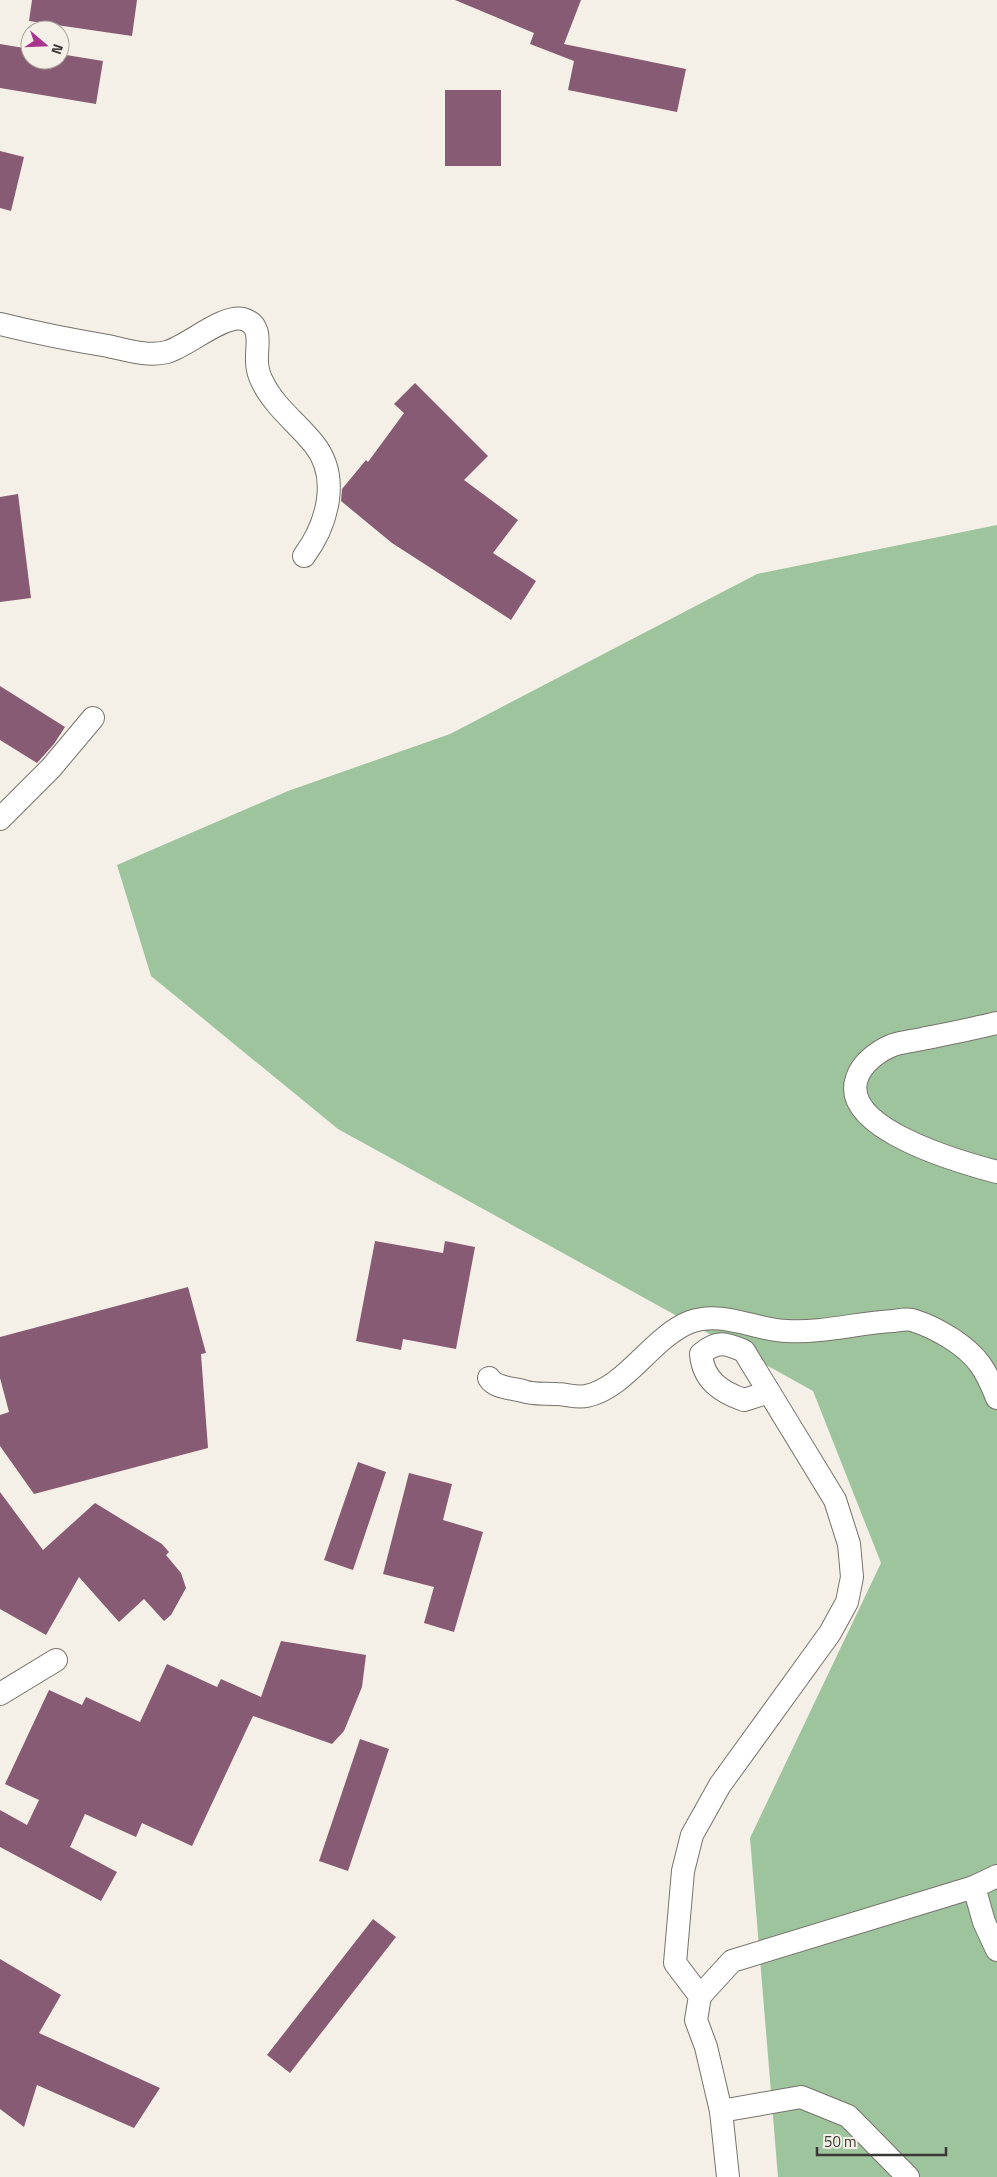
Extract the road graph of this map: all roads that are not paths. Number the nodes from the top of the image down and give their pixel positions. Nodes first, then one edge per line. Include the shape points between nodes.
1 (0, 324) edge
2 (304, 556) dead end
3 (93, 718) dead end
4 (0, 819) edge
5 (997, 1023) edge
6 (997, 1172) edge
7 (489, 1378) dead end
8 (769, 1392) dead end
9 (997, 1398) edge
10 (56, 1660) dead end
11 (0, 1694) edge
12 (997, 1876) edge
13 (974, 1886) junction
14 (997, 1950) edge
15 (700, 1996) junction
16 (720, 2111) junction
17 (728, 2177) edge
18 (908, 2177) edge

1 - 2 street via 44,335 157,354 178,348 229,320 241,319 251,324 258,334 257,364 263,384 315,445 326,471 326,511 317,536
3 - 4 street via 51,768
5 - 6 street via 893,1045 861,1067 855,1094 879,1125 946,1158
7 - 9 street via 492,1383 531,1394 586,1397 617,1380 666,1337 690,1322 717,1318 805,1332 914,1320 970,1350 987,1371
8 - 15 street via 835,1500 849,1544 852,1576 846,1602 830,1633 720,1785 692,1835 684,1871 675,1963
10 - 11 street
12 - 13 street
13 - 14 street via 984,1922
13 - 15 street via 732,1961
15 - 16 street via 696,2020 706,2046
16 - 17 street
16 - 18 street via 801,2097 848,2116

